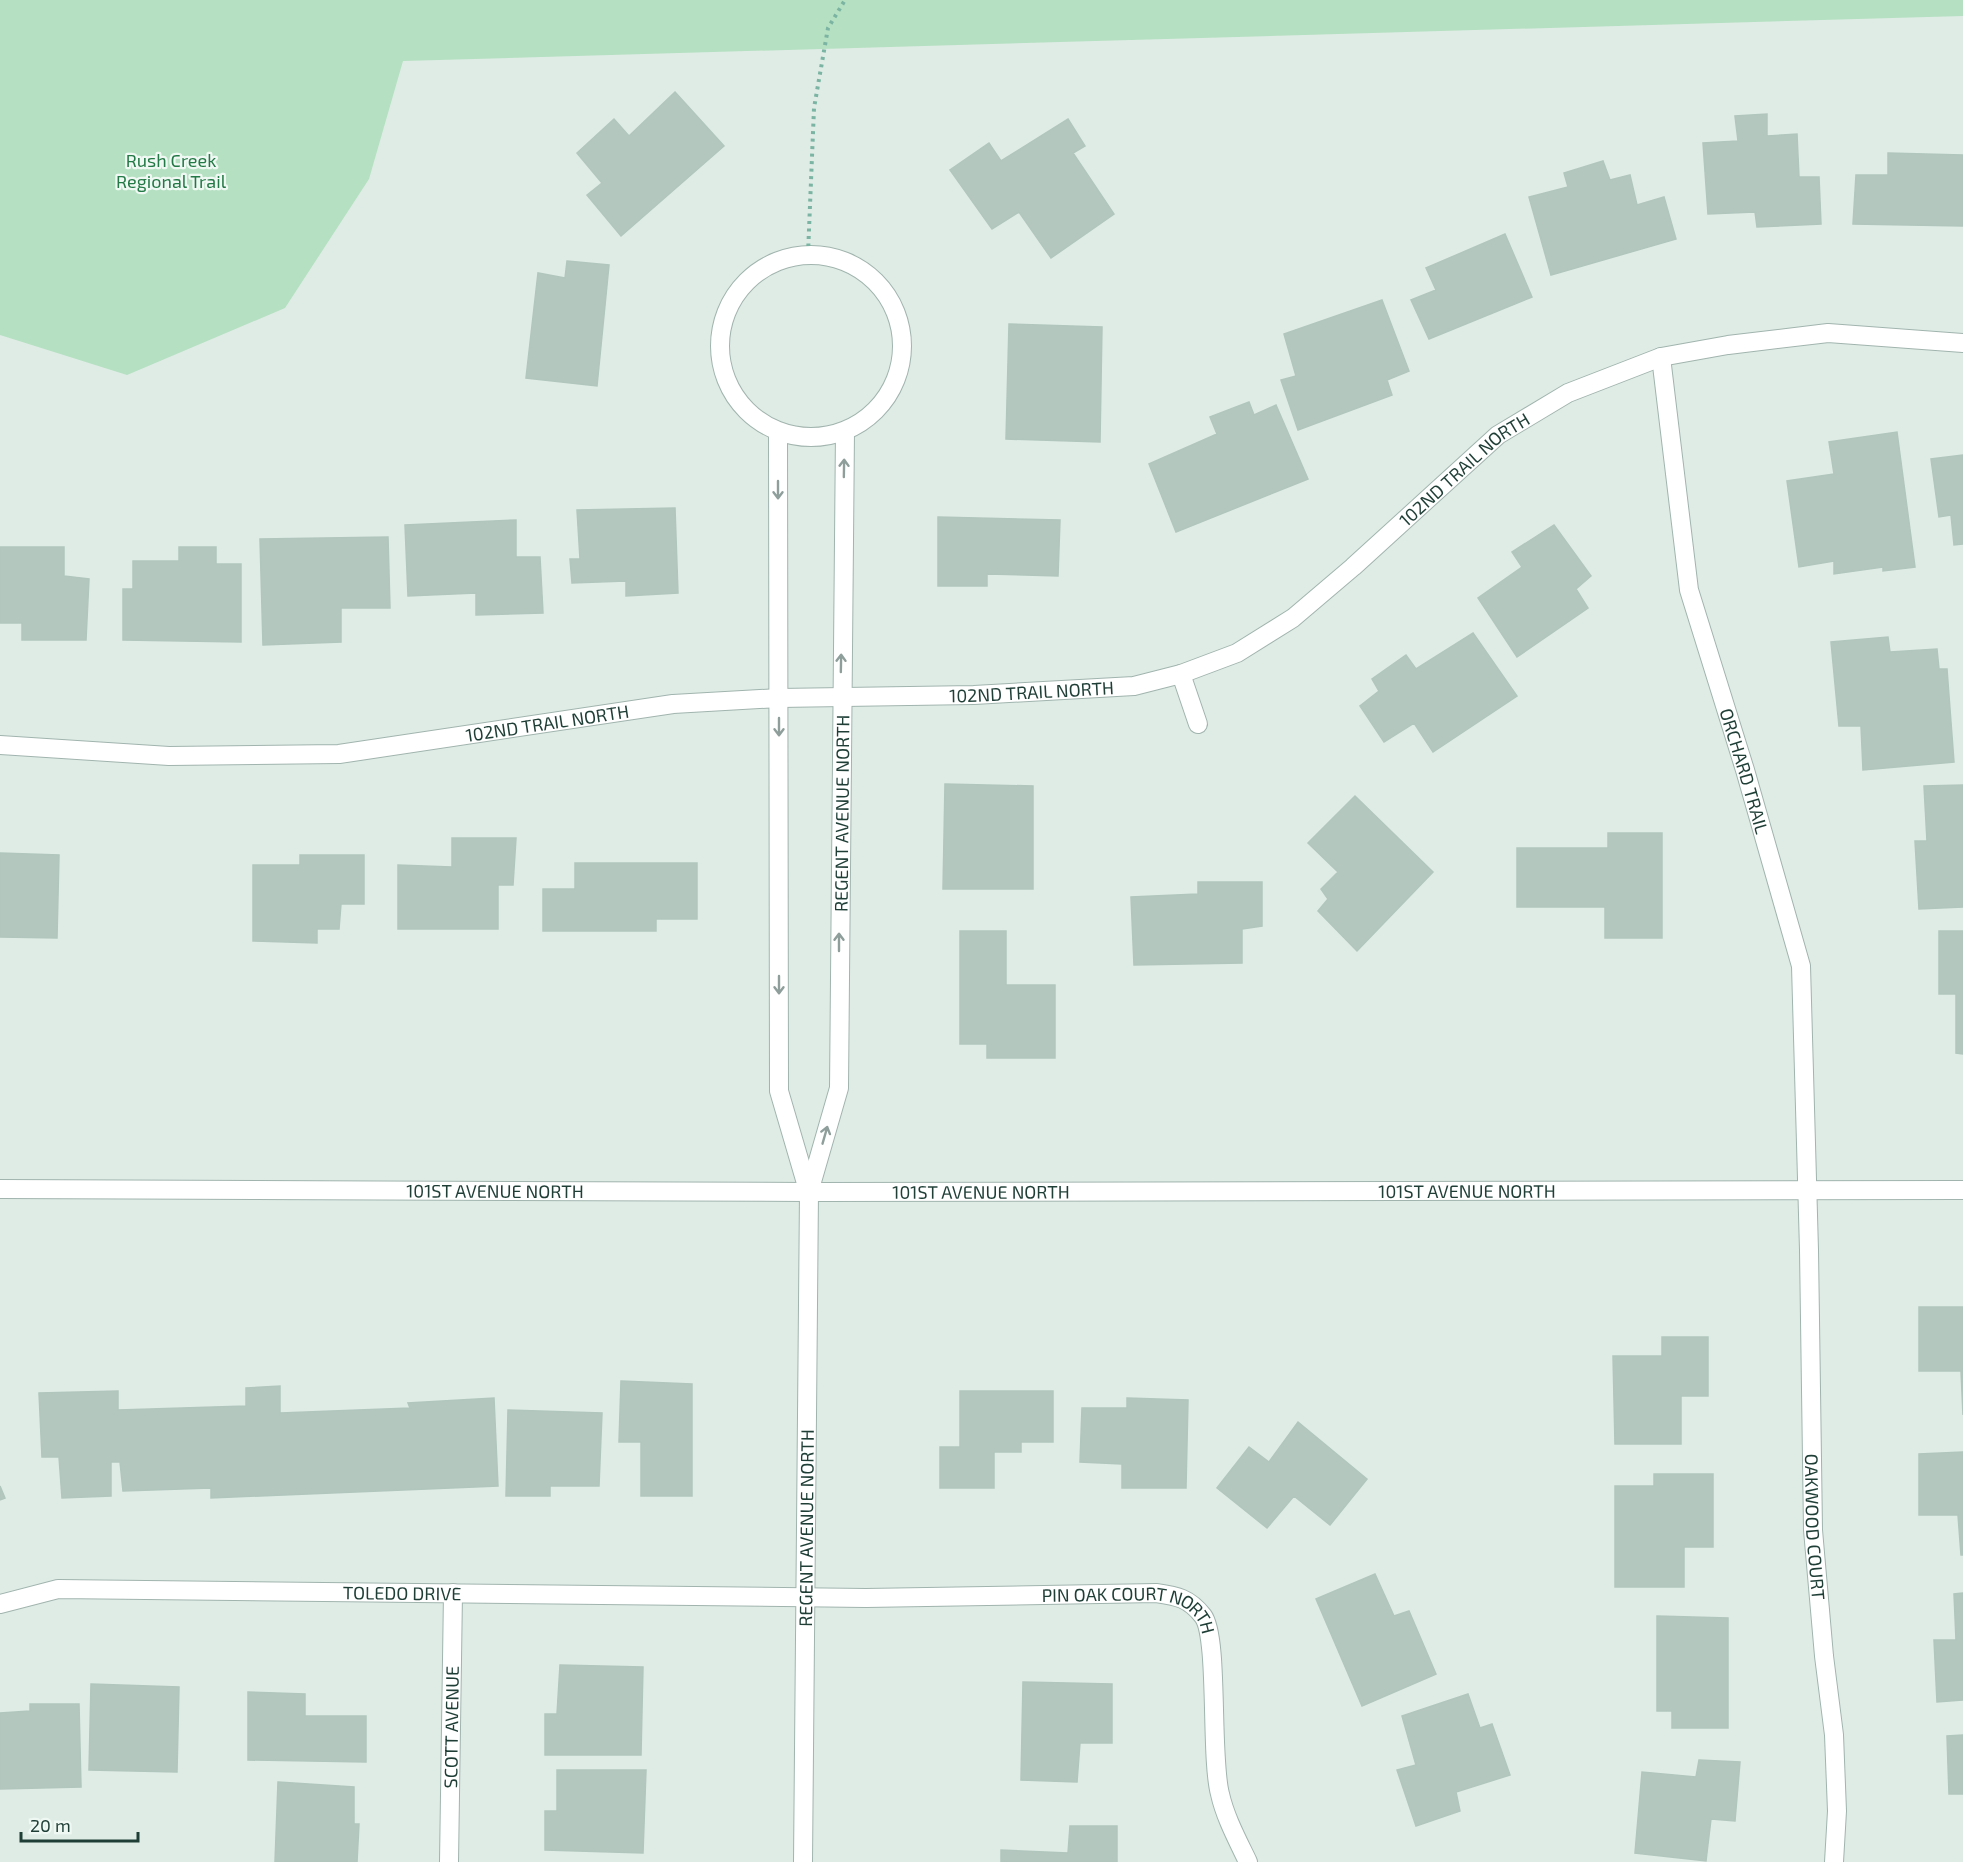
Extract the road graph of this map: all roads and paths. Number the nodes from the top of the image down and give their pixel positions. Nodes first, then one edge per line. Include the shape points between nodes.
1 (845, 0) edge
2 (808, 254) junction
3 (1963, 343) edge
4 (1661, 357) junction
5 (845, 431) junction
6 (778, 432) junction
7 (1181, 674) junction
8 (779, 698) junction
9 (840, 698) junction
10 (1198, 724) dead end
11 (0, 745) edge
12 (0, 1189) edge
13 (1808, 1189) junction
14 (1963, 1190) edge
15 (809, 1192) junction
16 (453, 1593) junction
17 (805, 1596) junction
18 (0, 1604) edge
19 (449, 1862) edge
20 (803, 1862) edge
21 (1248, 1862) edge
22 (1834, 1862) edge

1 - 2 path via 828,28 814,108
2 - 5 street via 845,260 876,280 896,310 904,346 896,381 876,411
2 - 6 street via 774,261 744,282 725,312 718,348 726,382 742,405
3 - 4 street, 102ND TRAIL NORTH via 1828,333
4 - 7 street, 102ND TRAIL NORTH via 1568,393 1498,435 1293,618 1237,653
4 - 13 street, ORCHARD TRAIL via 1689,590 1801,966
5 - 6 street via 811,437
9 -> 5 street, REGENT AVENUE NORTH
6 -> 8 street, REGENT AVENUE NORTH
7 - 9 street, 102ND TRAIL NORTH via 1134,686
7 - 10 street
8 - 9 street, 102ND TRAIL NORTH
8 - 11 street, 102ND TRAIL NORTH via 673,704 339,754 169,756
8 -> 15 street, REGENT AVENUE NORTH via 779,1091
15 -> 9 street, REGENT AVENUE NORTH via 838,1088
12 - 15 street, 101ST AVENUE NORTH
13 - 14 street, 101ST AVENUE NORTH
13 - 15 street, 101ST AVENUE NORTH
13 - 22 street, OAKWOOD COURT via 1813,1518 1834,1735
15 - 17 street, REGENT AVENUE NORTH
16 - 17 street, TOLEDO DRIVE
16 - 18 street, TOLEDO DRIVE via 58,1589
16 - 19 street, SCOTT AVENUE
17 - 20 street, REGENT AVENUE NORTH
17 - 21 street, PIN OAK COURT NORTH via 1156,1593 1184,1598 1204,1618 1211,1645 1212,1729 1220,1794

